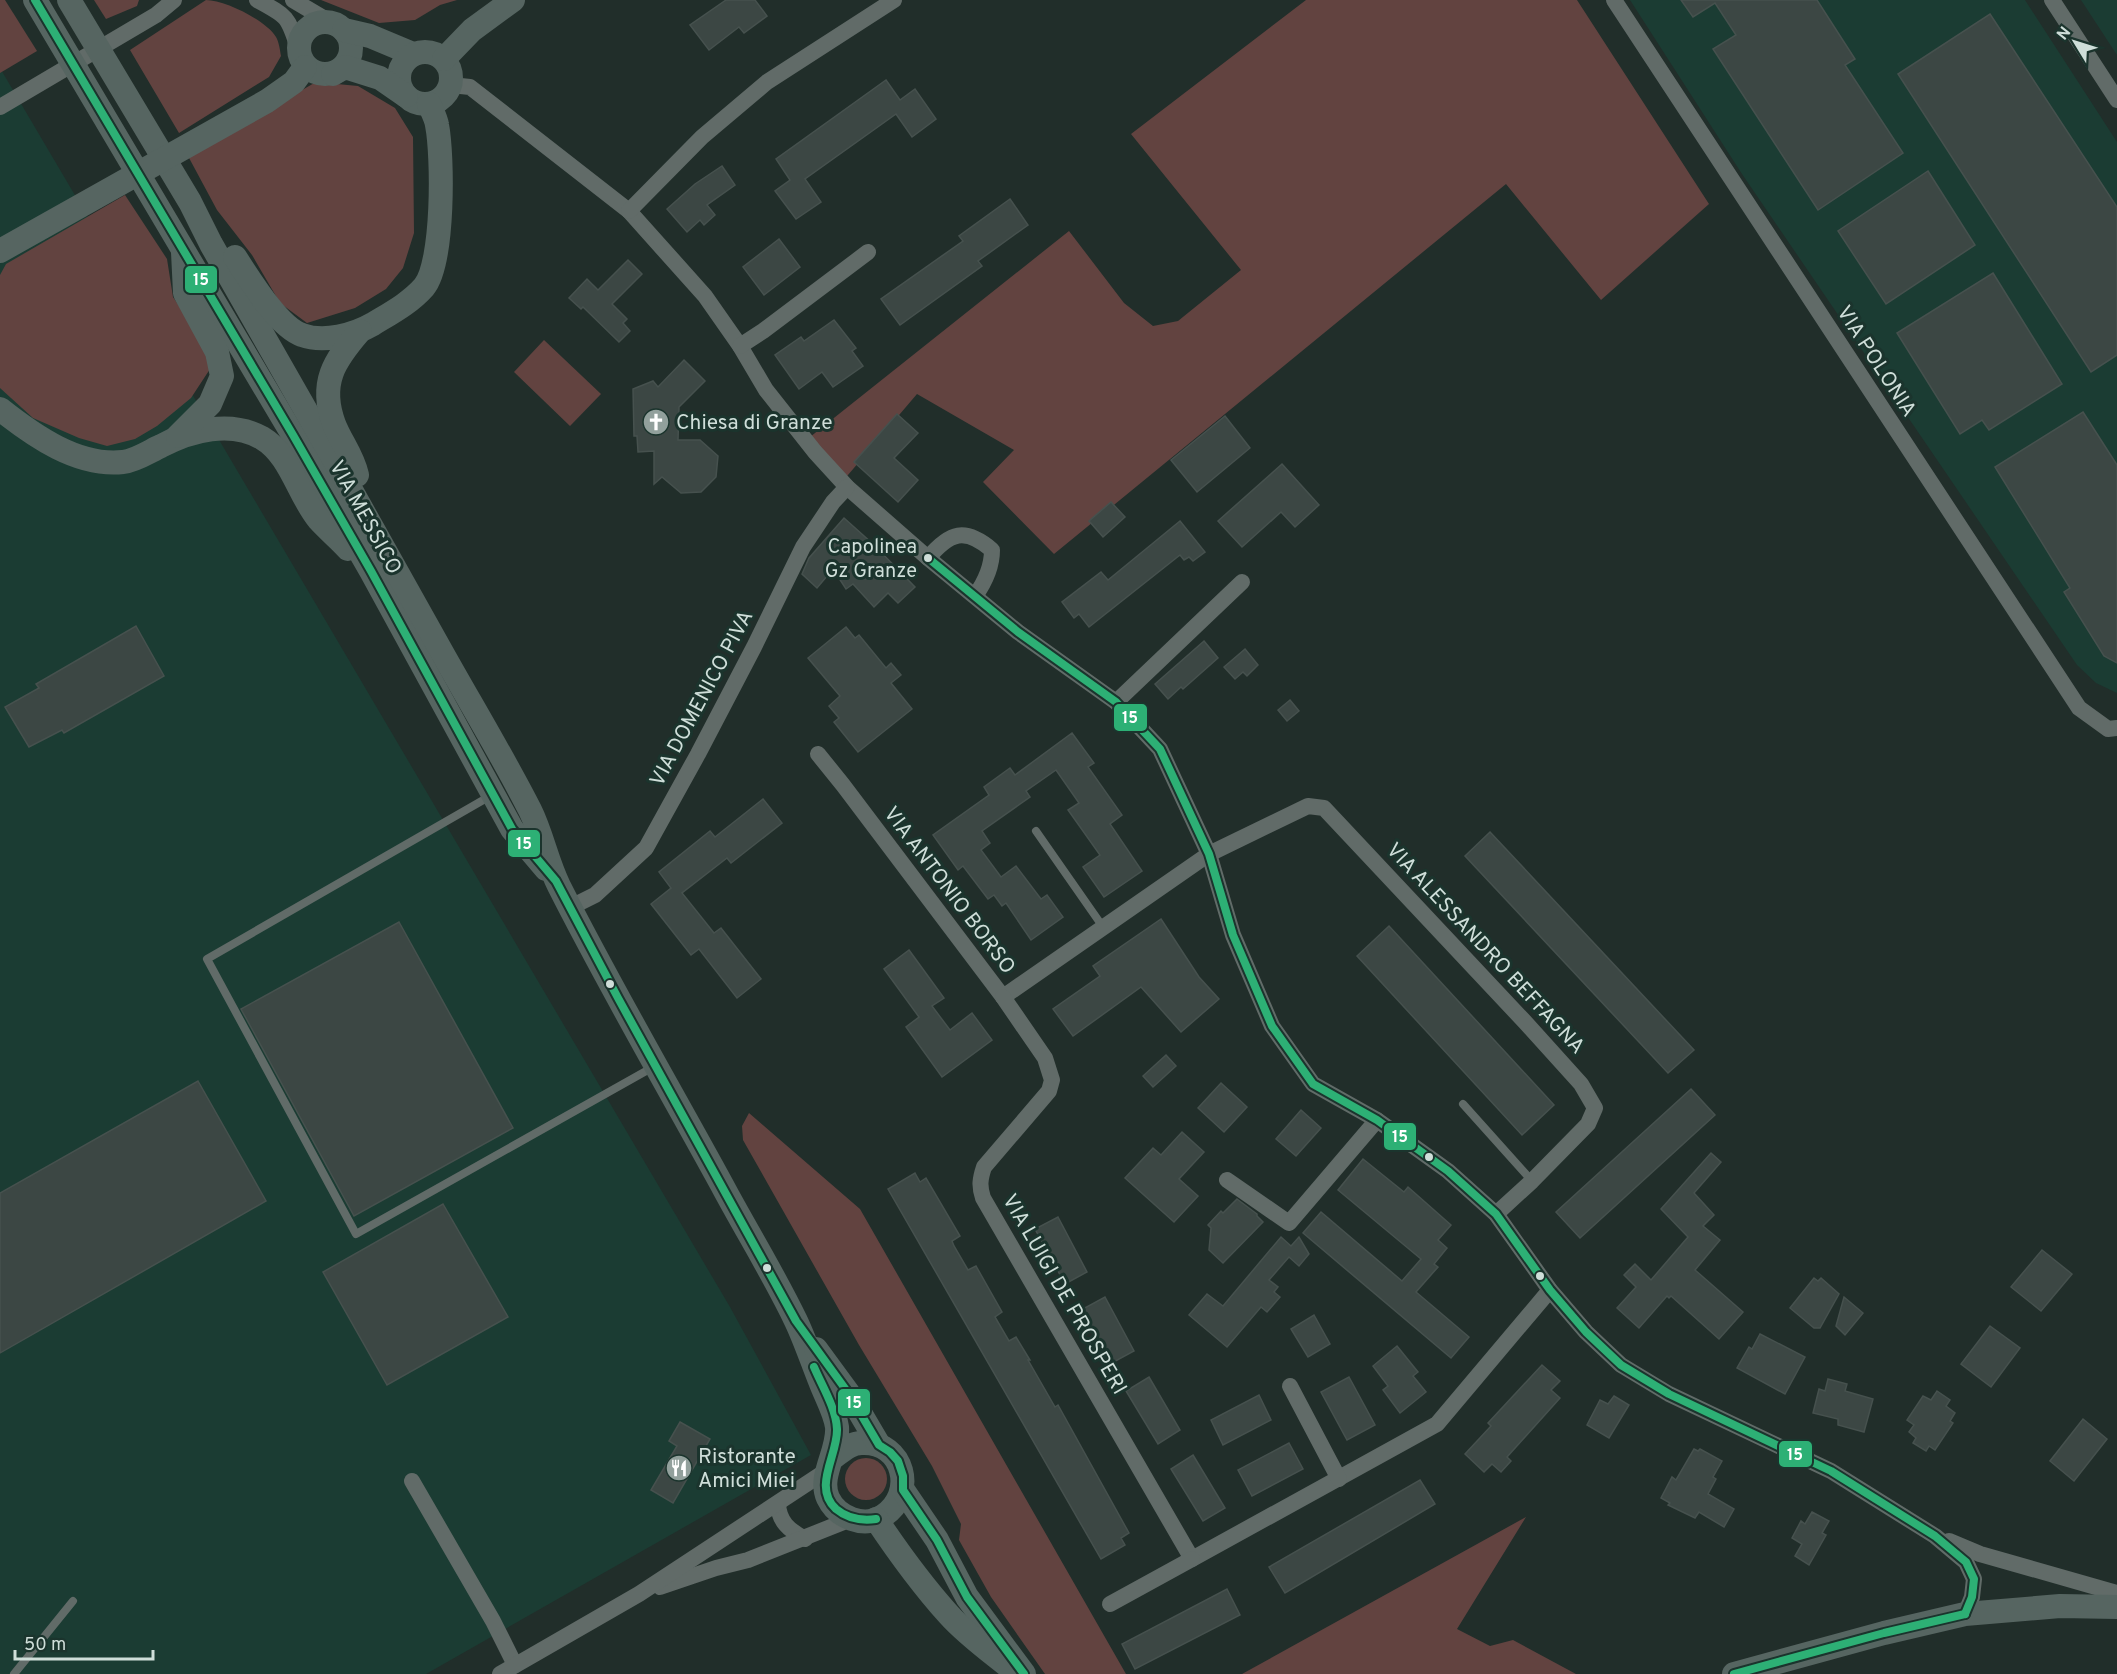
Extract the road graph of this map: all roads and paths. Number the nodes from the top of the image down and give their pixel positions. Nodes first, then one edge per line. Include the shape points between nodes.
1 (36, 0) edge
2 (69, 0) edge
3 (174, 0) edge
4 (256, 0) edge
5 (293, 0) edge
6 (513, 0) edge
7 (894, 0) edge
8 (1614, 0) edge
9 (2052, 0) edge
10 (337, 26) junction
11 (413, 54) junction
12 (301, 57) junction
13 (444, 59) junction
14 (333, 74) junction
15 (451, 85) junction
16 (406, 96) junction
17 (2117, 100) edge
18 (429, 104) junction
19 (0, 107) edge
20 (185, 195) junction
21 (629, 211) junction
22 (183, 250) junction
23 (0, 251) edge
24 (868, 252) dead end
25 (360, 331) junction
26 (740, 346) junction
27 (0, 409) edge
28 (177, 438) junction
29 (847, 487) junction
30 (363, 510) junction
31 (928, 558) junction
32 (371, 571) junction
33 (1242, 582) dead end
34 (975, 596) junction
35 (1116, 702) junction
36 (2117, 728) edge
37 (818, 754) dead end
38 (493, 794) junction
39 (1036, 831) dead end
40 (1209, 854) junction
41 (556, 881) junction
42 (571, 908) junction
43 (1103, 927) junction
44 (1003, 997) junction
45 (656, 1066) junction
46 (1463, 1104) dead end
47 (1377, 1120) junction
48 (1227, 1180) dead end
49 (1533, 1181) junction
50 (1496, 1214) junction
51 (1550, 1290) junction
52 (796, 1321) junction
53 (1290, 1386) dead end
54 (879, 1445) junction
55 (830, 1464) junction
56 (1340, 1479) junction
57 (412, 1481) dead end
58 (903, 1490) junction
59 (778, 1504) junction
60 (851, 1519) junction
61 (876, 1520) junction
62 (1935, 1536) junction
63 (805, 1539) junction
64 (1192, 1559) junction
65 (2117, 1593) edge
66 (639, 1594) junction
67 (73, 1601) dead end
68 (1110, 1604) dead end
69 (2117, 1607) edge
70 (1965, 1614) junction
71 (508, 1670) edge
72 (14, 1674) edge
73 (1017, 1674) edge
74 (1024, 1674) edge
75 (1734, 1674) edge

1 - 22 street, VIA MESSICO
2 - 20 street, VIA MESSICO
3 - 19 street via 156,15
4 - 12 street via 290,21
5 - 10 street
6 - 13 street via 472,30
7 - 21 street via 767,82 702,137
8 - 36 street, VIA POLONIA via 2079,708 2108,729
9 - 17 street
10 - 11 street
10 - 12 street via 319,22 308,27 301,37
10 - 14 street via 350,39 351,50 342,68
11 - 13 street via 424,51
11 - 16 street via 399,73
12 - 14 street via 318,74
12 - 23 street via 294,82 267,101
13 - 15 street via 452,75
14 - 16 street via 345,67 380,78
15 - 18 street via 446,94
15 - 21 street via 470,87
16 - 18 street
18 - 25 street via 437,123 441,195 435,256 426,285 402,307
20 - 25 street via 215,226 276,316 302,335 327,338
20 - 30 street, VIA MESSICO
21 - 26 street via 705,296
22 - 28 street via 185,293 217,352 222,376 210,404
22 - 32 street, VIA MESSICO
24 - 26 street
25 - 30 street via 339,356 329,379 328,396 334,423 355,463
26 - 29 street via 766,390
27 - 28 street via 62,450 92,461 125,462
28 - 32 street via 212,428 242,430 263,438 280,455 318,519
29 - 31 street
29 - 42 street, VIA DOMENICO PIVA via 803,547 754,648 646,848 595,895
30 - 41 street, VIA MESSICO via 532,814
31 - 34 street
31 - 34 street via 940,544 964,533 979,539 992,550 992,561
32 - 38 street, VIA MESSICO
33 - 35 street
34 - 35 street
35 - 40 street via 1160,748
37 - 44 street, VIA ANTONIO BORSO
38 - 41 street, VIA MESSICO via 512,829
38 - 45 lane via 207,959 356,1234
39 - 43 lane
40 - 43 street, VIA ANTONIO BORSO
40 - 47 street via 1233,935 1272,1026 1313,1084
40 - 49 street, VIA ALESSANDRO BEFFAGNA via 1308,806 1324,808 1329,813 1526,1022 1581,1084 1595,1108 1588,1124
41 - 42 street, VIA MESSICO
42 - 45 street, VIA MESSICO
43 - 44 street, VIA ANTONIO BORSO
44 - 64 street, VIA LUIGI DE PROSPERI via 1046,1058 1052,1080 1048,1091 984,1167 980,1177 983,1198
45 - 52 street, VIA MESSICO
46 - 49 lane
47 - 48 street via 1289,1223
47 - 50 street via 1448,1171
49 - 50 street, VIA ALESSANDRO BEFFAGNA
50 - 51 street
51 - 56 street via 1437,1425
51 - 62 street via 1586,1332 1622,1365 1669,1394 1831,1471
52 - 54 street, VIA MESSICO via 849,1394
52 - 55 street, VIA MESSICO via 837,1426
53 - 56 street
54 - 55 street via 849,1446
54 - 58 street, VIA MESSICO via 898,1461
55 - 59 street
55 - 60 street, VIA MESSICO via 825,1488 829,1499
56 - 64 street
57 - 71 street via 493,1621
58 - 61 street via 897,1503
58 - 74 street, VIA MESSICO via 937,1540 968,1597
59 - 63 street via 779,1517
59 - 66 street
60 - 61 street
60 - 63 street
61 - 73 street via 949,1615
62 - 65 street via 1980,1554
62 - 70 street via 1966,1562 1974,1579
63 - 66 street
64 - 68 street
66 - 71 street
67 - 72 lane
69 - 70 street via 2060,1606
70 - 75 street

